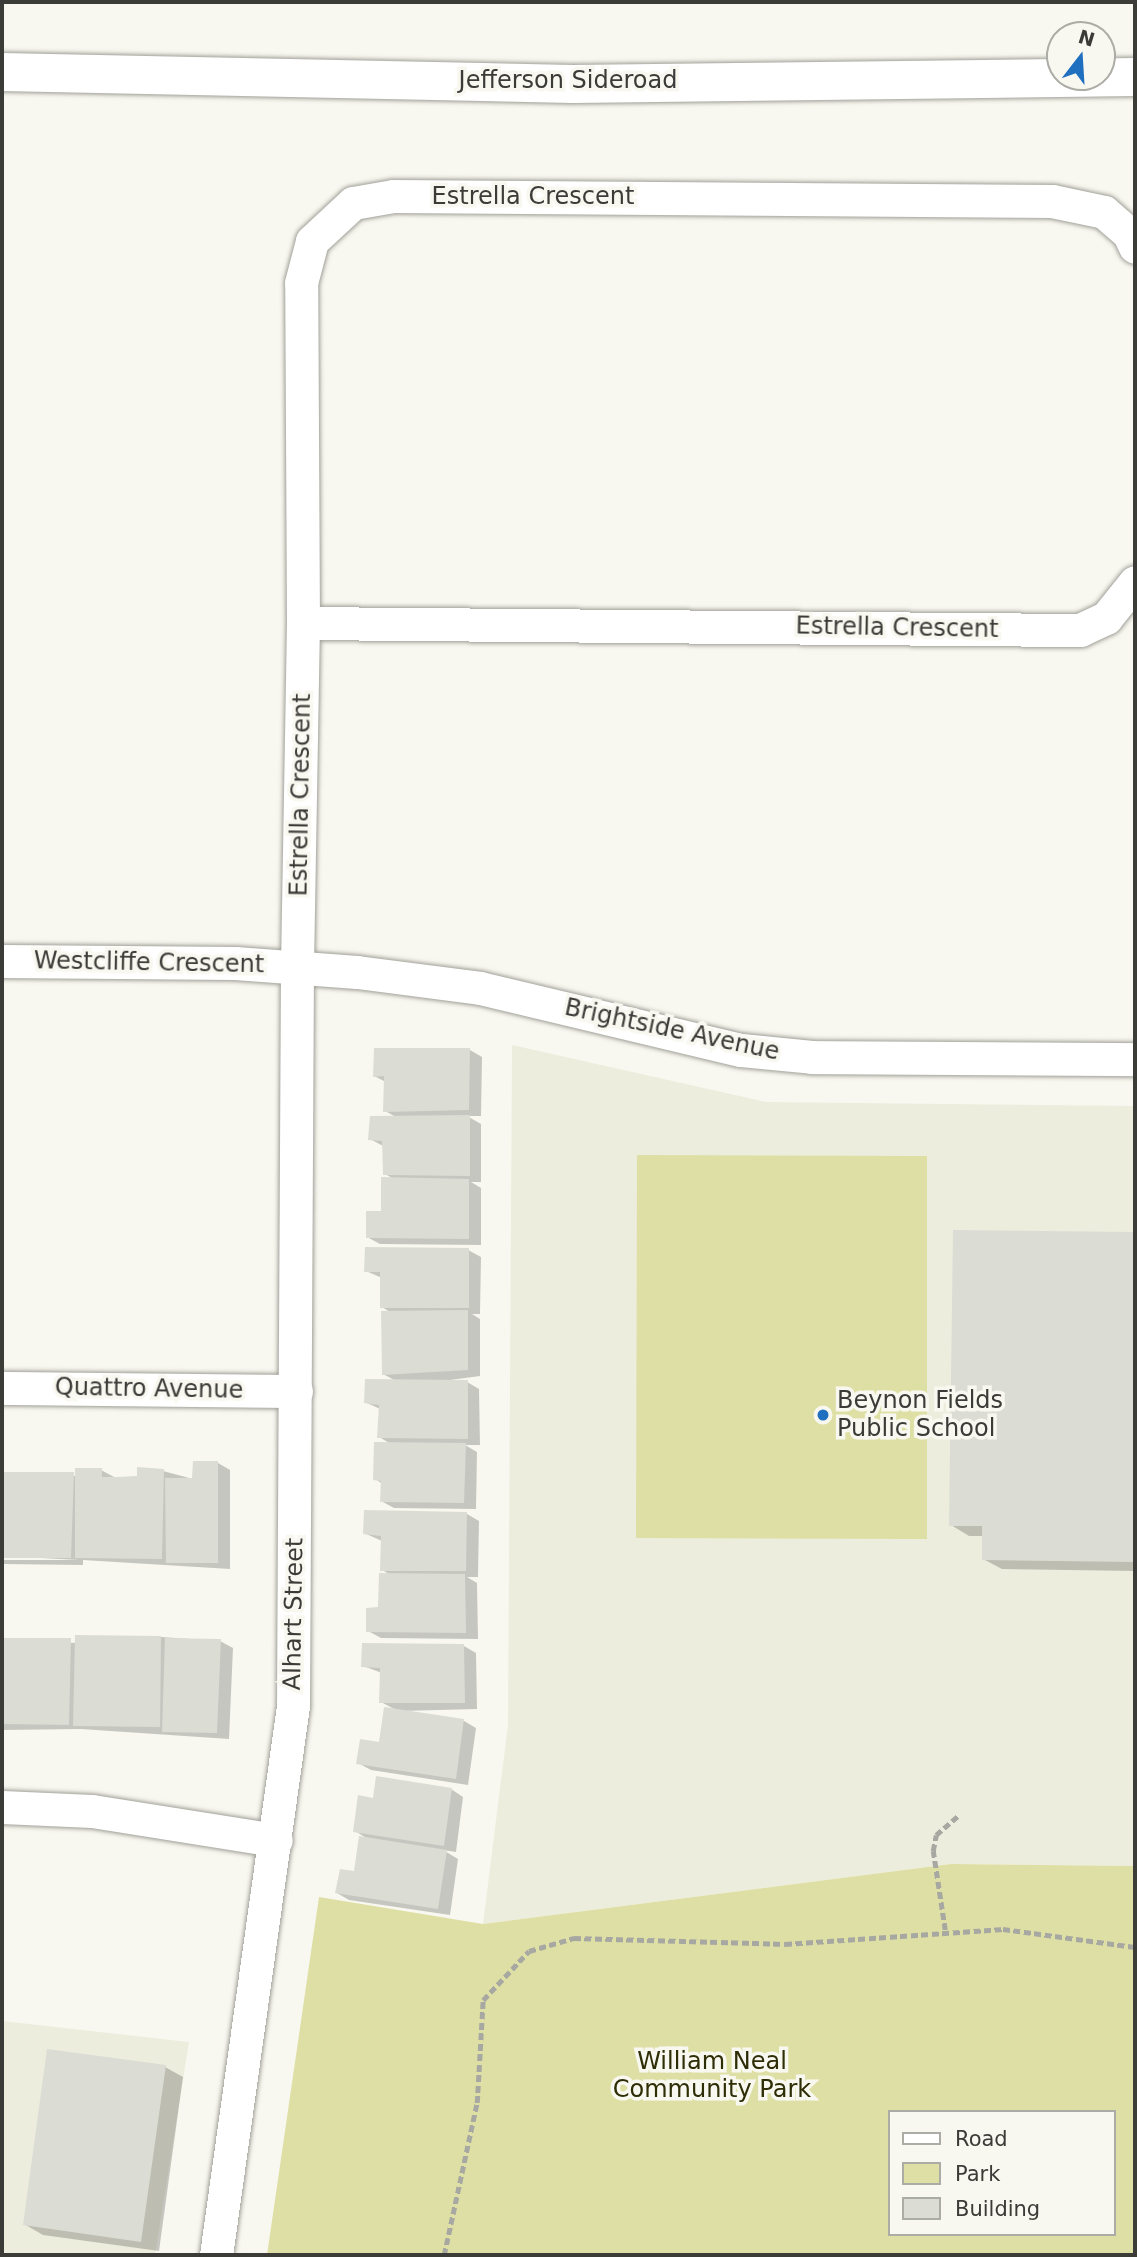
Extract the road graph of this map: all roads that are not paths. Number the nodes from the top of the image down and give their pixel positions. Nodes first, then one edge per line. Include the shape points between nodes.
1 (2, 72) edge
2 (1135, 77) edge
3 (1135, 247) edge
4 (1135, 582) edge
5 (303, 623) junction
6 (2, 961) edge
7 (296, 967) junction
8 (1135, 1059) edge
9 (2, 1388) edge
10 (296, 1391) junction
11 (2, 1807) edge
12 (276, 1840) junction
13 (216, 2255) edge

1 - 2 street, Jefferson Sideroad via 573,84
3 - 5 street, Estrella Crescent via 1129,234 1104,212 1052,201 393,196 353,203 312,241 301,282
4 - 5 street, Estrella Crescent via 1106,618 1080,630
5 - 7 street, Estrella Crescent
6 - 7 street, Westcliffe Crescent
7 - 8 street, Brightside Avenue via 480,988 753,1051 812,1057
7 - 10 street, Alhart Street
9 - 10 street, Quattro Avenue
10 - 12 street, Alhart Street via 293,1706
11 - 12 street via 92,1811
12 - 13 street, Alhart Street

